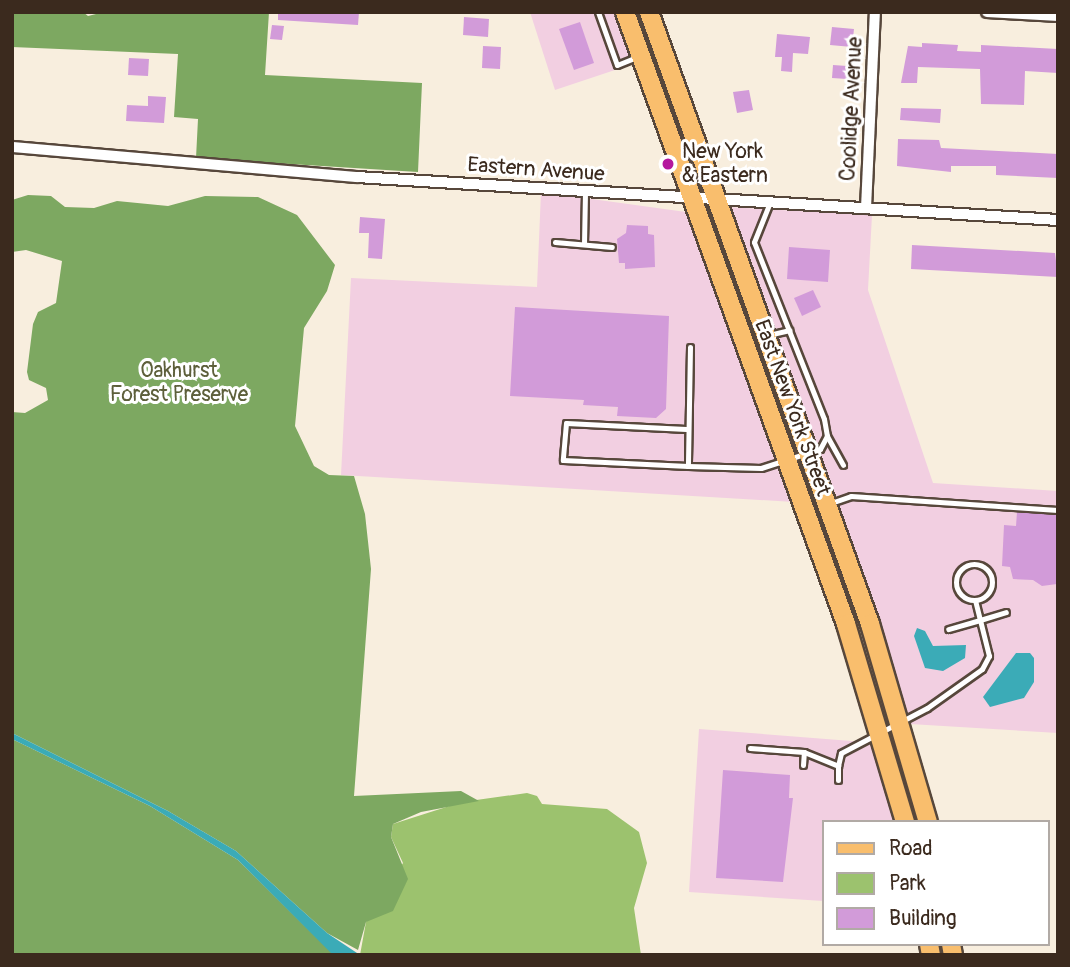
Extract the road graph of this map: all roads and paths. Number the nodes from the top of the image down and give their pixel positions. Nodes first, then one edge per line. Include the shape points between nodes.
1 (598, 12) edge
2 (625, 12) edge
3 (649, 12) edge
4 (875, 12) edge
5 (987, 12) edge
6 (1058, 16) edge
7 (641, 56) junction
8 (12, 147) edge
9 (585, 193) junction
10 (692, 198) junction
11 (716, 199) junction
12 (770, 202) junction
13 (866, 208) junction
14 (1058, 220) edge
15 (555, 242) dead end
16 (584, 244) junction
17 (612, 247) dead end
18 (764, 267) junction
19 (743, 273) junction
20 (789, 330) junction
21 (766, 336) junction
22 (690, 347) dead end
23 (686, 429) junction
24 (827, 436) junction
25 (808, 453) junction
26 (787, 461) junction
27 (843, 465) dead end
28 (688, 466) junction
29 (826, 505) junction
30 (1058, 510) edge
31 (975, 600) junction
32 (1006, 612) dead end
33 (980, 620) junction
34 (948, 629) dead end
35 (901, 720) junction
36 (880, 730) junction
37 (750, 748) dead end
38 (804, 752) junction
39 (803, 765) dead end
40 (838, 766) junction
41 (838, 780) dead end
42 (904, 820) edge
43 (927, 820) edge

1 - 7 lane via 617,65
2 - 7 main road, East New York Street
3 - 11 main road, East New York Street
4 - 13 street, Coolidge Avenue
5 - 6 street
7 - 10 main road, East New York Street
8 - 9 street, Eastern Avenue
9 - 10 street, Eastern Avenue
9 - 16 lane
10 - 11 street, Eastern Avenue
10 - 26 main road, East New York Street
11 - 12 street, Eastern Avenue
11 - 19 main road, East New York Street
12 - 13 street, Eastern Avenue
12 - 18 lane via 754,242
13 - 14 street, Eastern Avenue
15 - 16 lane
16 - 17 lane
18 - 19 lane
18 - 20 lane
19 - 21 main road, East New York Street
20 - 21 lane
20 - 24 lane
21 - 25 main road, East New York Street
22 - 23 lane
23 - 28 lane
23 - 28 lane via 566,423 563,460
24 - 25 lane via 820,449
24 - 27 lane
25 - 26 lane
25 - 29 main road, East New York Street
26 - 28 lane via 761,468
26 - 36 main road, East New York Street
29 - 30 lane via 851,496
29 - 35 main road, East New York Street
31 - 31 lane via 989,591 992,580 987,570 972,564 962,568 956,583 960,593
31 - 33 lane
32 - 33 lane
33 - 34 lane
33 - 35 lane via 989,656 982,669 938,701
35 - 36 lane
35 - 43 main road, East New York Street
36 - 40 lane via 841,753
36 - 42 main road, East New York Street
37 - 38 lane
38 - 39 lane
38 - 40 lane
40 - 41 lane

